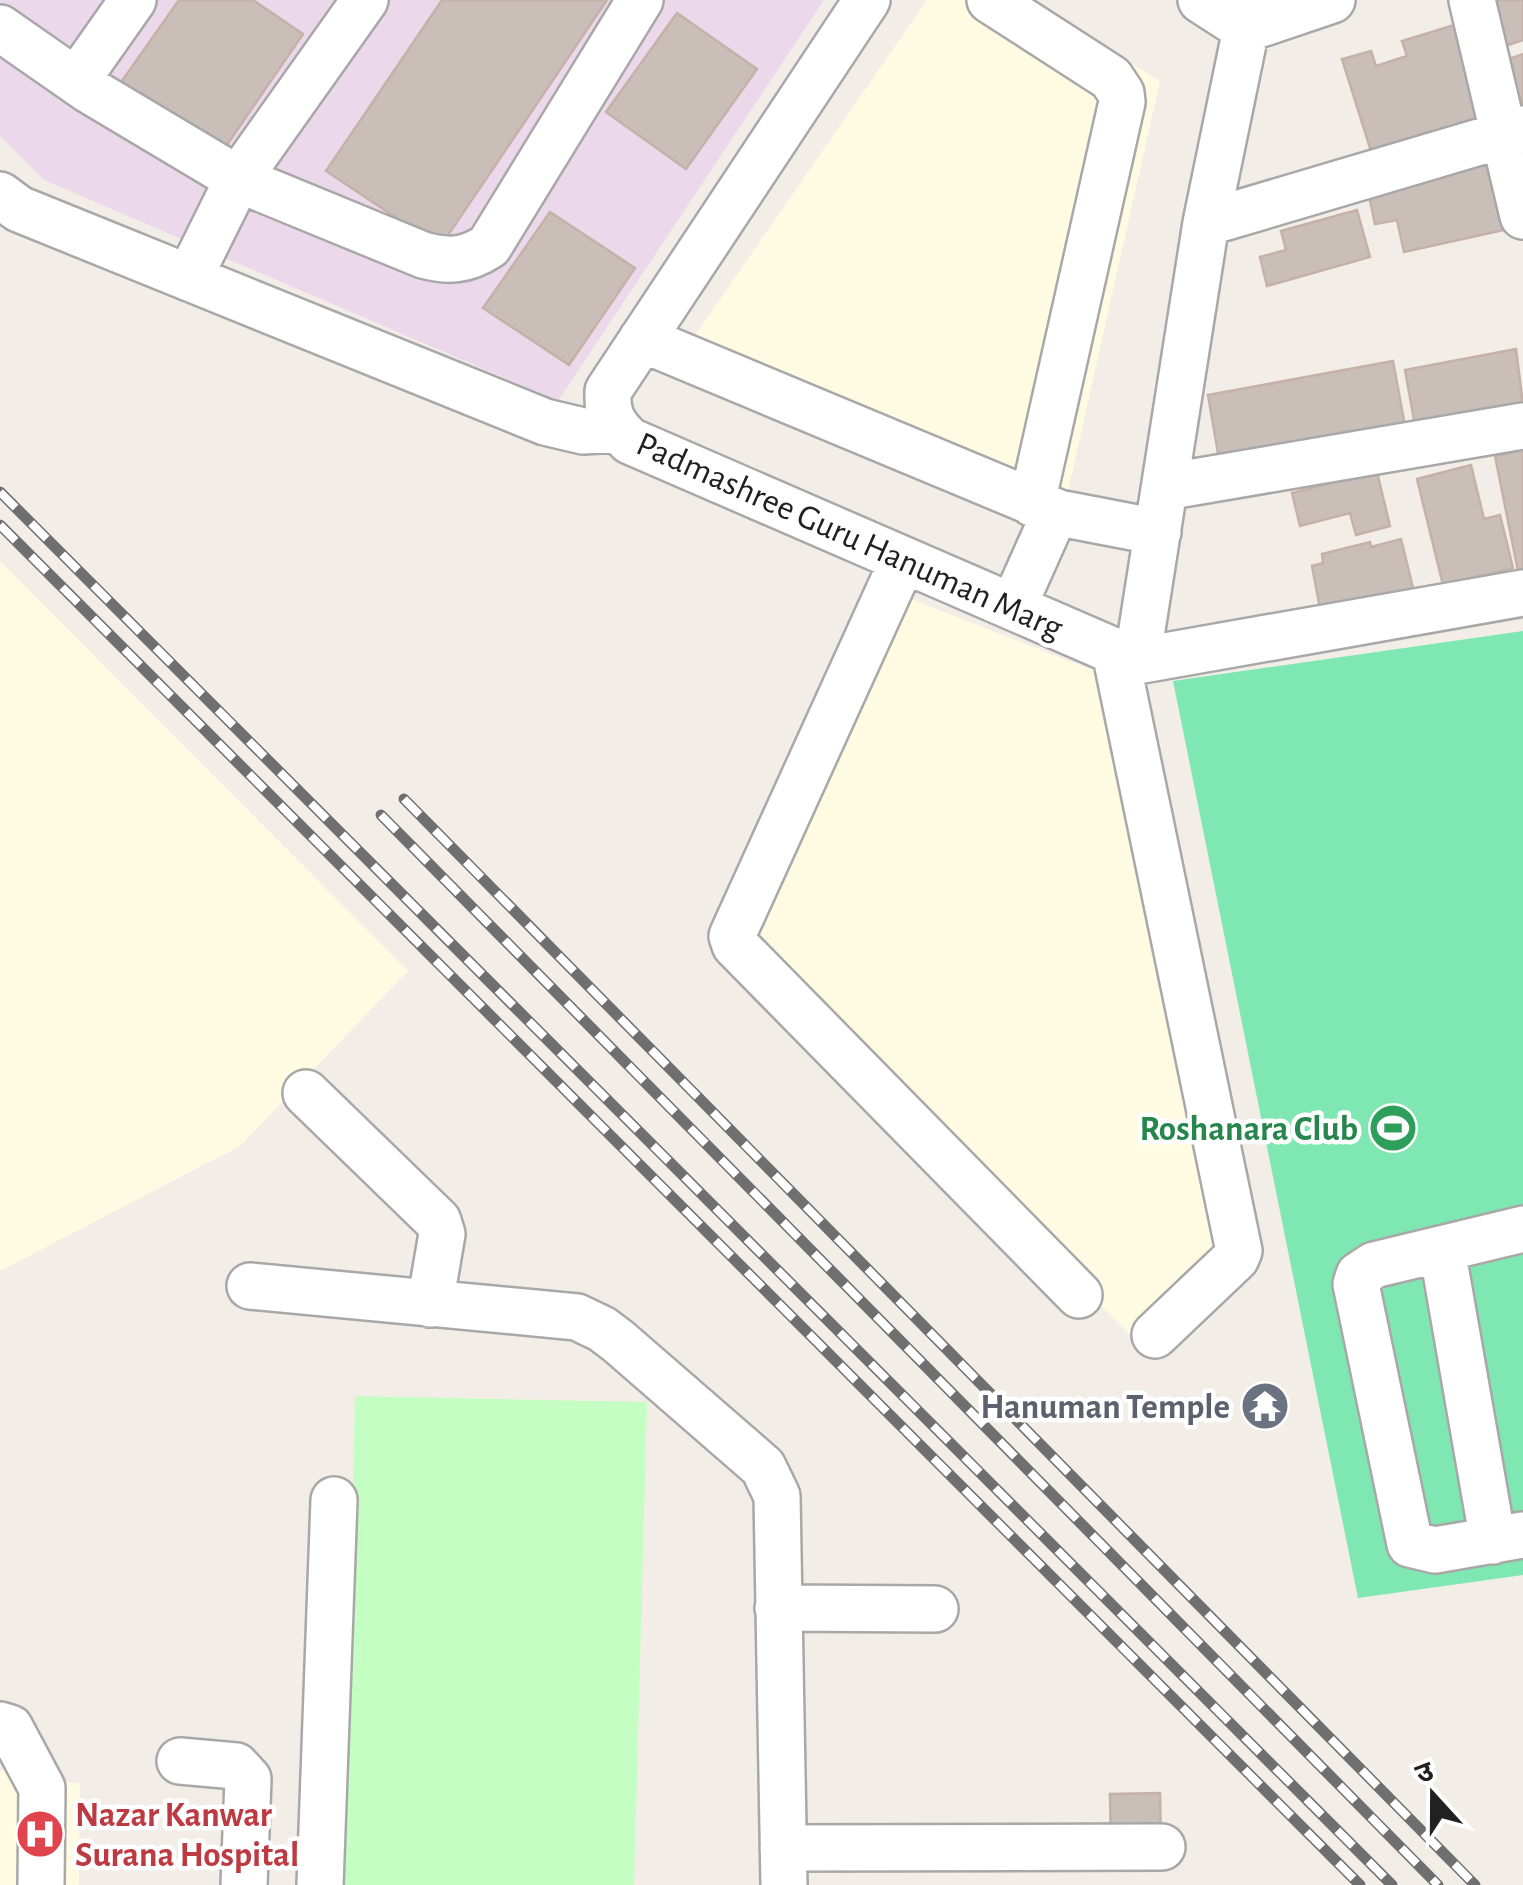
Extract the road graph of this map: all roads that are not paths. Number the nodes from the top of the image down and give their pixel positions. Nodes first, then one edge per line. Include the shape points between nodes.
1 (133, 0) edge
2 (366, 0) edge
3 (640, 0) edge
4 (867, 0) edge
5 (990, 0) edge
6 (1201, 0) edge
7 (1332, 0) edge
8 (1472, 0) edge
9 (1255, 14) edge
10 (0, 28) edge
11 (76, 81) junction
12 (1514, 132) edge
13 (238, 178) junction
14 (0, 194) edge
15 (1523, 216) edge
16 (1206, 223) junction
17 (189, 278) junction
18 (642, 339) junction
19 (1523, 426) edge
20 (616, 429) junction
21 (1165, 486) junction
22 (1045, 508) junction
23 (1158, 532) junction
24 (903, 560) junction
25 (1523, 593) edge
26 (1013, 607) junction
27 (1126, 657) junction
28 (306, 1093) dead end
29 (1523, 1229) edge
30 (1442, 1248) junction
31 (250, 1286) dead end
32 (1078, 1294) dead end
33 (430, 1304) junction
34 (1155, 1335) dead end
35 (334, 1500) dead end
36 (1508, 1538) edge
37 (778, 1608) junction
38 (936, 1609) dead end
39 (0, 1725) edge
40 (180, 1761) dead end
41 (1162, 1847) dead end
42 (783, 1866) edge
43 (41, 1885) edge
44 (244, 1885) edge
45 (320, 1885) edge

1 - 11 street
2 - 13 street
3 - 13 street via 488,246 474,256 423,255
4 - 18 street, Padmashree Guru Hanuman Marg
5 - 22 street via 1111,78 1122,102
6 - 9 street
7 - 9 street
8 - 12 street
9 - 16 street
10 - 11 street
11 - 13 street
12 - 15 street
12 - 16 street
13 - 17 street
14 - 17 street via 18,209
16 - 21 street
17 - 20 street via 545,422 583,431
18 - 20 street, Padmashree Guru Hanuman Marg via 608,391 607,412
18 - 22 street
19 - 21 street
20 - 24 street, Padmashree Guru Hanuman Marg
21 - 23 street
22 - 23 street
22 - 26 street via 1051,522
23 - 27 street
24 - 26 street, Padmashree Guru Hanuman Marg
24 - 32 street via 732,936
25 - 27 street
26 - 27 street, Padmashree Guru Hanuman Marg
27 - 34 street via 1239,1251
28 - 33 street via 438,1222 442,1234
29 - 30 street
30 - 36 street
30 - 36 street via 1374,1265 1356,1284 1410,1544 1435,1550
31 - 33 street
33 - 37 street via 577,1317 602,1328 763,1467 776,1496
35 - 45 street
37 - 38 street
37 - 42 street
39 - 43 street via 10,1728 42,1788
40 - 44 street via 236,1766 248,1779
41 - 42 street

